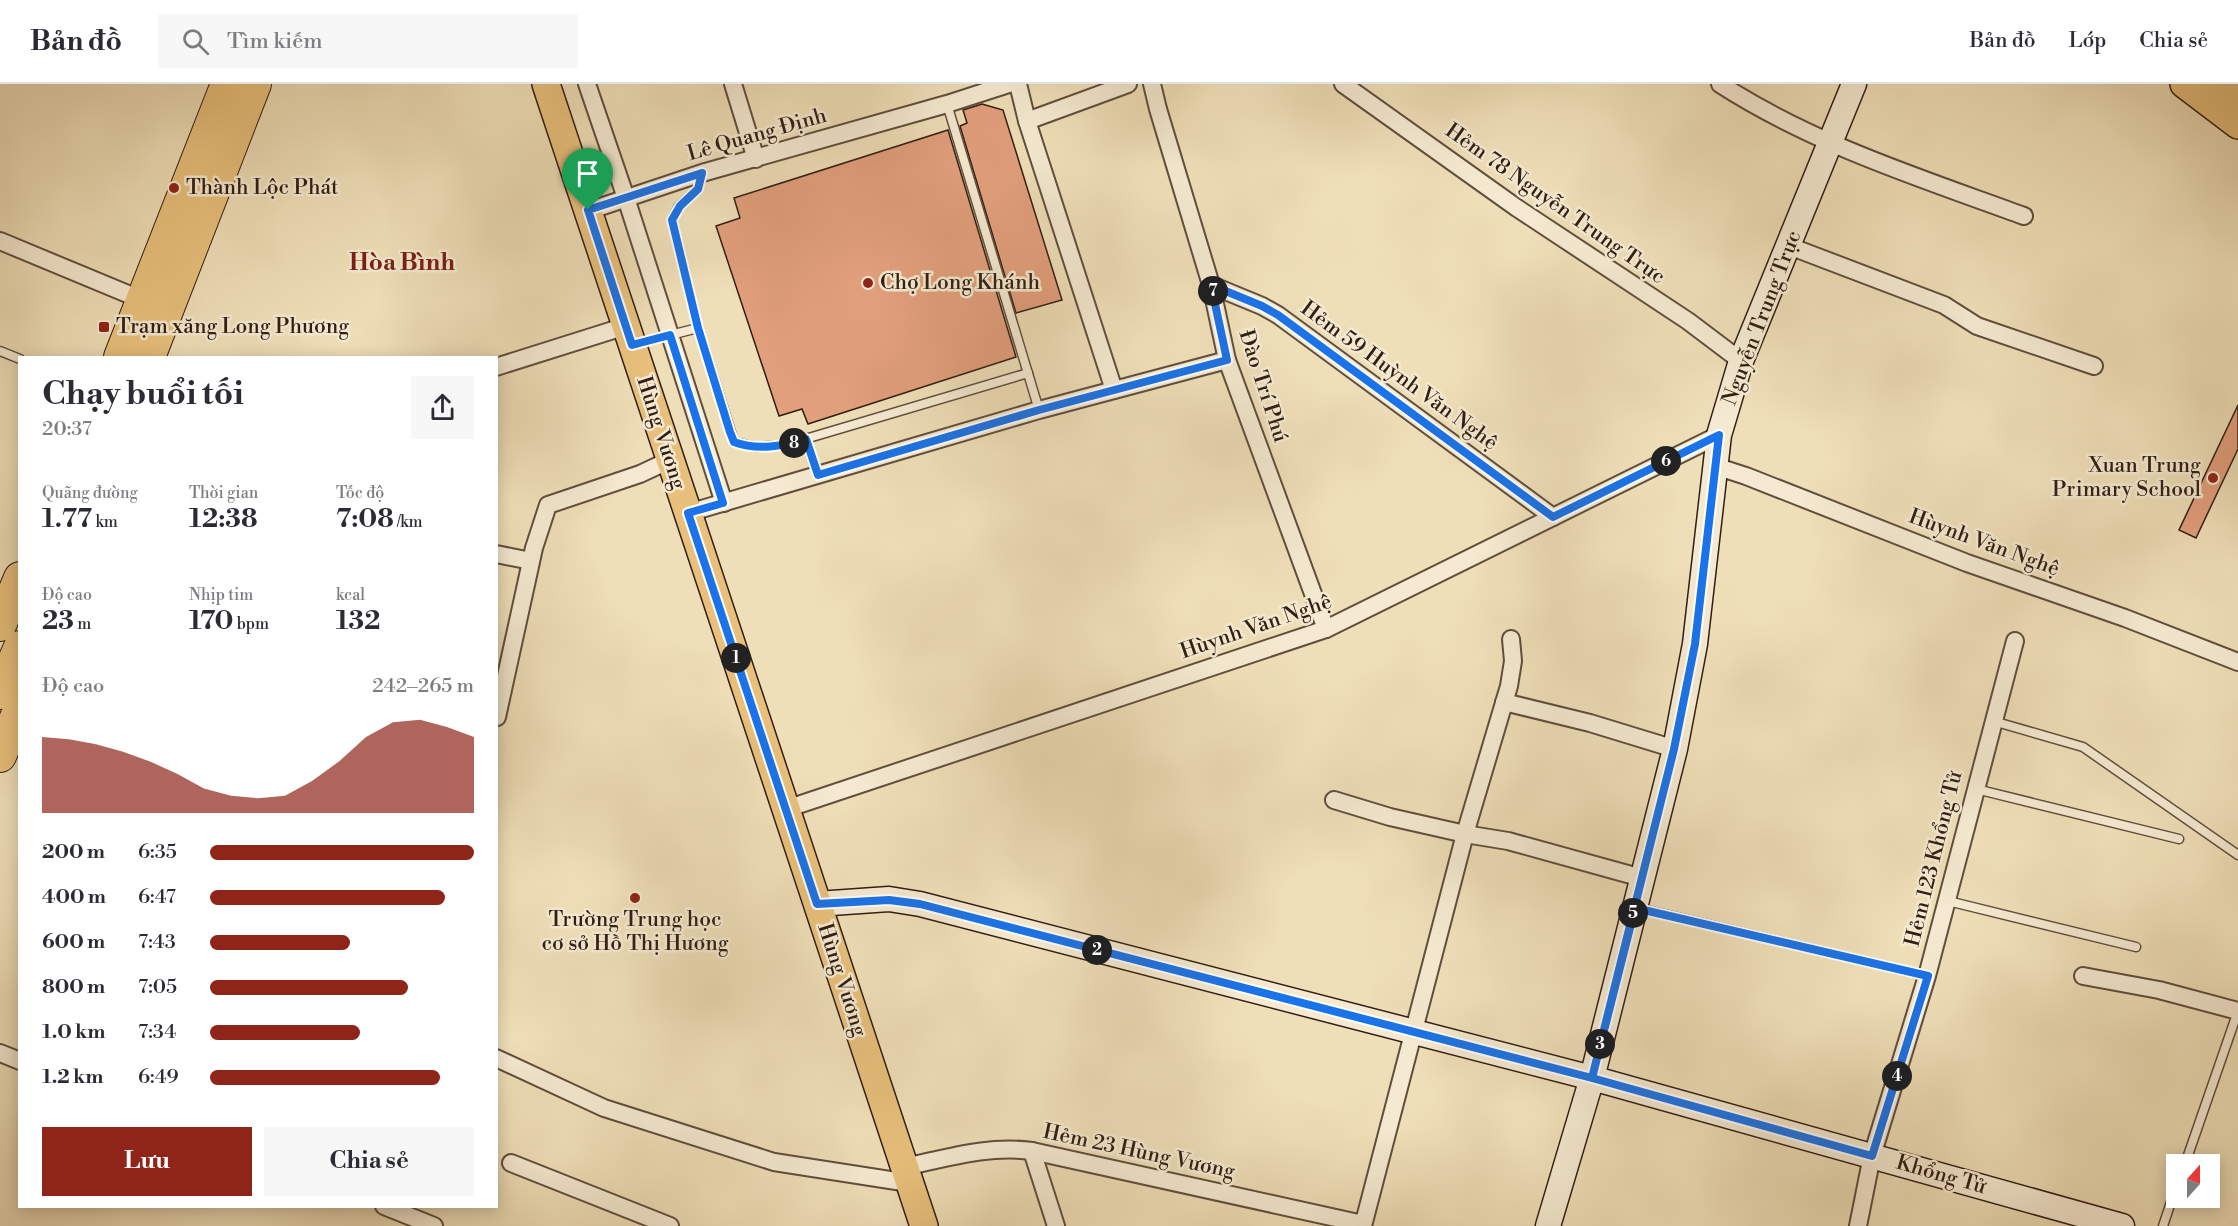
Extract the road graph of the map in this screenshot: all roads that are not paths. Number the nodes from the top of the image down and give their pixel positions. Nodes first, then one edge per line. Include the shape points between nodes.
1 (227, 84) edge
2 (255, 84) edge
3 (546, 84) edge
4 (587, 84) edge
5 (733, 84) edge
6 (1009, 84) edge
7 (1018, 84) edge
8 (1128, 84) edge
9 (1152, 84) edge
10 (1344, 84) edge
11 (1720, 84) edge
12 (1854, 84) edge
13 (2184, 84) edge
14 (2218, 84) edge
15 (2238, 99) edge
16 (947, 104) junction
17 (1027, 121) junction
18 (2238, 125) edge
19 (1830, 143) junction
20 (756, 159) junction
21 (702, 173) junction
22 (626, 198) junction
23 (588, 210) junction
24 (2024, 216) dead end
25 (0, 241) edge
26 (1789, 246) junction
27 (1211, 285) junction
28 (154, 305) junction
29 (698, 328) junction
30 (629, 335) junction
31 (670, 335) junction
32 (0, 351) edge
33 (121, 356) edge
34 (149, 356) edge
35 (18, 358) edge
36 (1227, 360) junction
37 (1741, 361) junction
38 (2094, 366) dead end
39 (498, 367) edge
40 (1028, 373) junction
41 (1114, 390) junction
42 (1039, 410) junction
43 (1719, 435) junction
44 (806, 439) junction
45 (670, 460) junction
46 (1715, 466) junction
47 (818, 475) junction
48 (723, 503) junction
49 (688, 513) junction
50 (1553, 517) junction
51 (498, 554) edge
52 (531, 561) junction
53 (18, 584) edge
54 (0, 625) edge
55 (1326, 629) junction
56 (1511, 639) dead end
57 (2015, 641) dead end
58 (17, 648) edge
59 (2238, 662) edge
60 (0, 693) edge
61 (1504, 702) junction
62 (498, 712) edge
63 (18, 713) edge
64 (1993, 721) junction
65 (1674, 749) junction
66 (0, 756) edge
67 (1976, 789) junction
68 (1334, 800) dead end
69 (786, 809) junction
70 (1465, 834) junction
71 (2179, 839) dead end
72 (2238, 855) edge
73 (1642, 878) junction
74 (1948, 901) junction
75 (817, 904) junction
76 (1635, 908) junction
77 (2136, 947) dead end
78 (1928, 976) junction
79 (2084, 976) dead end
80 (2238, 1011) edge
81 (1412, 1032) junction
82 (0, 1053) edge
83 (498, 1059) edge
84 (18, 1060) edge
85 (1592, 1078) junction
86 (1032, 1151) junction
87 (2188, 1154) edge
88 (1872, 1156) junction
89 (511, 1163) dead end
90 (907, 1175) junction
91 (389, 1208) edge
92 (2169, 1208) edge
93 (1363, 1225) edge
94 (434, 1226) edge
95 (670, 1226) edge
96 (924, 1226) edge
97 (1056, 1226) edge
98 (1548, 1226) edge
99 (1858, 1226) edge
100 (2122, 1226) edge
101 (2163, 1226) edge

1 - 28 highway
2 - 28 highway
3 - 23 main road, Hùng Vương
4 - 22 street
5 - 20 street
6 - 16 street, Lê Quang Định
7 - 17 street
8 - 17 street
9 - 27 street, Đào Trí Phú
10 - 37 street, Hẻm 78 Nguyễn Trung Trực
11 - 19 street
12 - 19 street, Nguyễn Trung Trực
13 - 18 main road
14 - 15 main road
16 - 20 street, Lê Quang Định
16 - 40 lane
17 - 41 street
19 - 24 street
19 - 26 street, Nguyễn Trung Trực
20 - 21 street, Lê Quang Định
21 - 22 street, Lê Quang Định
21 - 29 lane via 698,189 672,220
22 - 23 street, Lê Quang Định
22 - 31 street
23 - 30 main road, Hùng Vương
25 - 28 street
26 - 37 street, Nguyễn Trung Trực
26 - 38 street via 1944,305 1977,326
27 - 36 street, Đào Trí Phú
27 - 50 street, Hẻm 59 Huỳnh Văn Nghệ via 1278,315
28 - 33 highway
28 - 34 highway
29 - 31 lane
29 - 44 lane via 734,442 756,447
30 - 31 lane
30 - 39 street
30 - 45 main road, Hùng Vương
31 - 48 street
32 - 35 lane
36 - 41 street
36 - 55 street, Đào Trí Phú
37 - 43 street, Nguyễn Trung Trực
40 - 42 lane
40 - 44 lane
41 - 42 street
42 - 47 street
43 - 46 street, Nguyễn Trung Trực
43 - 50 street, Hùynh Văn Nghệ
44 - 47 lane
45 - 49 main road, Hùng Vương
45 - 52 street via 548,505
46 - 59 street, Hùynh Văn Nghệ
46 - 65 street, Nguyễn Trung Trực via 1695,644
47 - 48 street
48 - 49 street
49 - 69 main road, Hùng Vương
50 - 55 street, Hùynh Văn Nghệ
51 - 52 street
52 - 62 street
53 - 54 highway
55 - 69 street, Hùynh Văn Nghệ
56 - 61 street via 1513,661
57 - 64 street, Hẻm 123 Khổng Tử
58 - 60 highway
61 - 65 street
61 - 70 street
63 - 66 highway
64 - 67 street, Hẻm 123 Khổng Tử
64 - 72 lane via 2083,747
65 - 73 street, Nguyễn Trung Trực
67 - 71 lane
67 - 74 street, Hẻm 123 Khổng Tử
68 - 70 street
69 - 75 main road, Hùng Vương
70 - 73 street via 1508,841
70 - 81 street
73 - 76 street, Nguyễn Trung Trực
74 - 77 lane
74 - 78 street, Hẻm 123 Khổng Tử
75 - 81 street, Khổng Tử via 889,900 920,904
75 - 90 main road, Hùng Vương
76 - 78 lane
76 - 85 street, Nguyễn Trung Trực
78 - 88 street, Hẻm 123 Khổng Tử
79 - 80 street
80 - 87 lane
81 - 85 street, Khổng Tử
81 - 93 street
82 - 84 street
83 - 90 street via 603,1108 774,1162
85 - 88 street, Khổng Tử
85 - 98 street, Nguyễn Trung Trực
86 - 90 street, Hẻm 23 Hùng Vương via 988,1149
86 - 93 street, Hẻm 23 Hùng Vương
86 - 97 street
88 - 99 street, Hẻm 123 Khổng Tử
88 - 100 street, Khổng Tử
89 - 95 street
90 - 96 main road, Hùng Vương
91 - 94 street
92 - 101 lane

